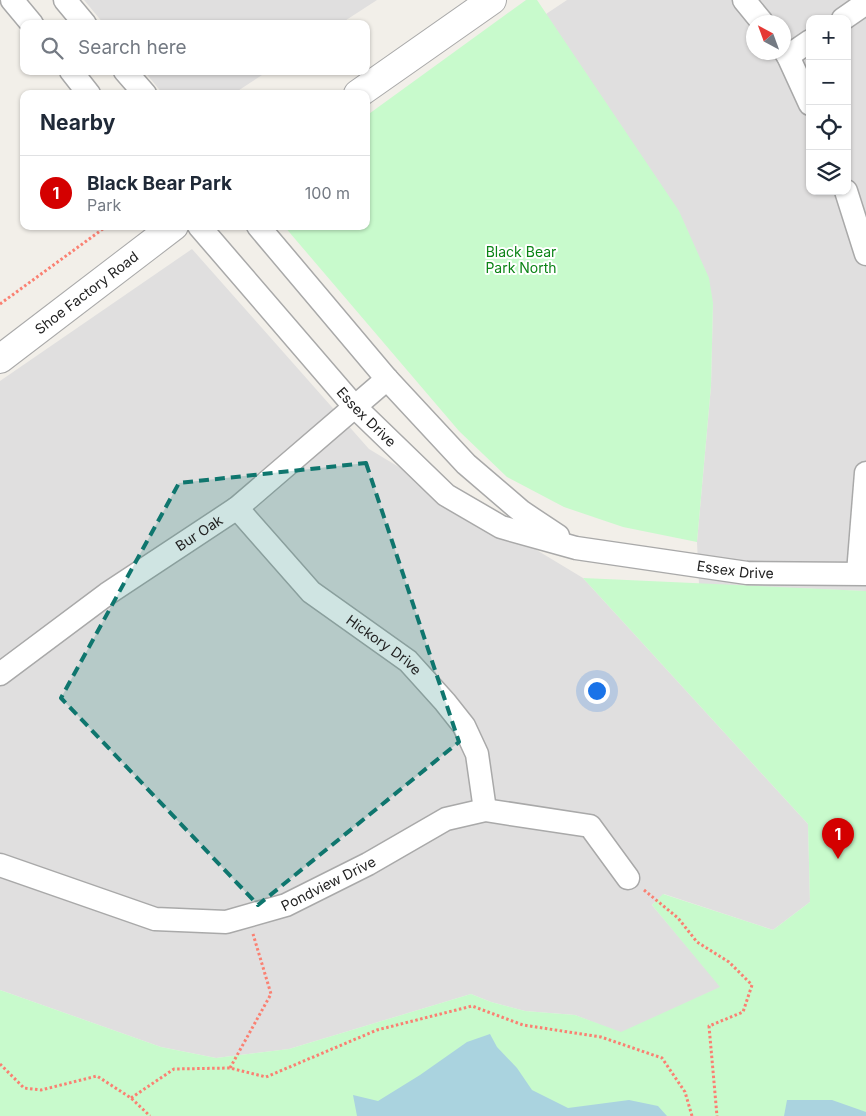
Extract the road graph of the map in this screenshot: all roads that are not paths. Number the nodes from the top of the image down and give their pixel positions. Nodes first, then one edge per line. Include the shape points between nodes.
1 (12, 0) edge
2 (65, 0) edge
3 (492, 0) edge
4 (744, 0) edge
5 (866, 3) edge
6 (756, 15) edge
7 (849, 15) edge
8 (29, 20) edge
9 (82, 20) edge
10 (806, 43) edge
11 (791, 50) edge
12 (789, 60) edge
13 (74, 75) edge
14 (129, 75) edge
15 (86, 90) edge
16 (142, 90) edge
17 (364, 90) edge
18 (806, 96) edge
19 (847, 195) edge
20 (169, 230) edge
21 (202, 230) edge
22 (261, 230) edge
23 (866, 254) edge
24 (0, 359) edge
25 (387, 379) junction
26 (354, 406) junction
27 (866, 473) edge
28 (238, 508) junction
29 (576, 548) junction
30 (862, 574) edge
31 (0, 674) edge
32 (486, 810) junction
33 (0, 865) edge
34 (628, 878) road end

1 - 8 street
2 - 9 street
3 - 17 street
4 - 6 street
5 - 7 street
10 - 11 street
12 - 18 street
13 - 15 street
14 - 16 street
19 - 23 street
20 - 24 street, Shoe Factory Road
21 - 26 street, Essex Drive
22 - 25 street, Essex Drive
25 - 26 street, Bur Oak
25 - 29 street, Essex Drive via 466,464 522,512
26 - 28 street, Bur Oak
26 - 29 street, Essex Drive via 446,495 501,527
27 - 30 street
28 - 31 street, Bur Oak via 107,594
28 - 32 street, Hickory Drive via 311,592 408,661 445,702 464,726 477,754
29 - 30 street, Essex Drive via 747,573
32 - 33 street, Pondview Drive via 446,818 368,864 286,905 226,922 155,919
32 - 34 street, Pondview Drive via 590,826

